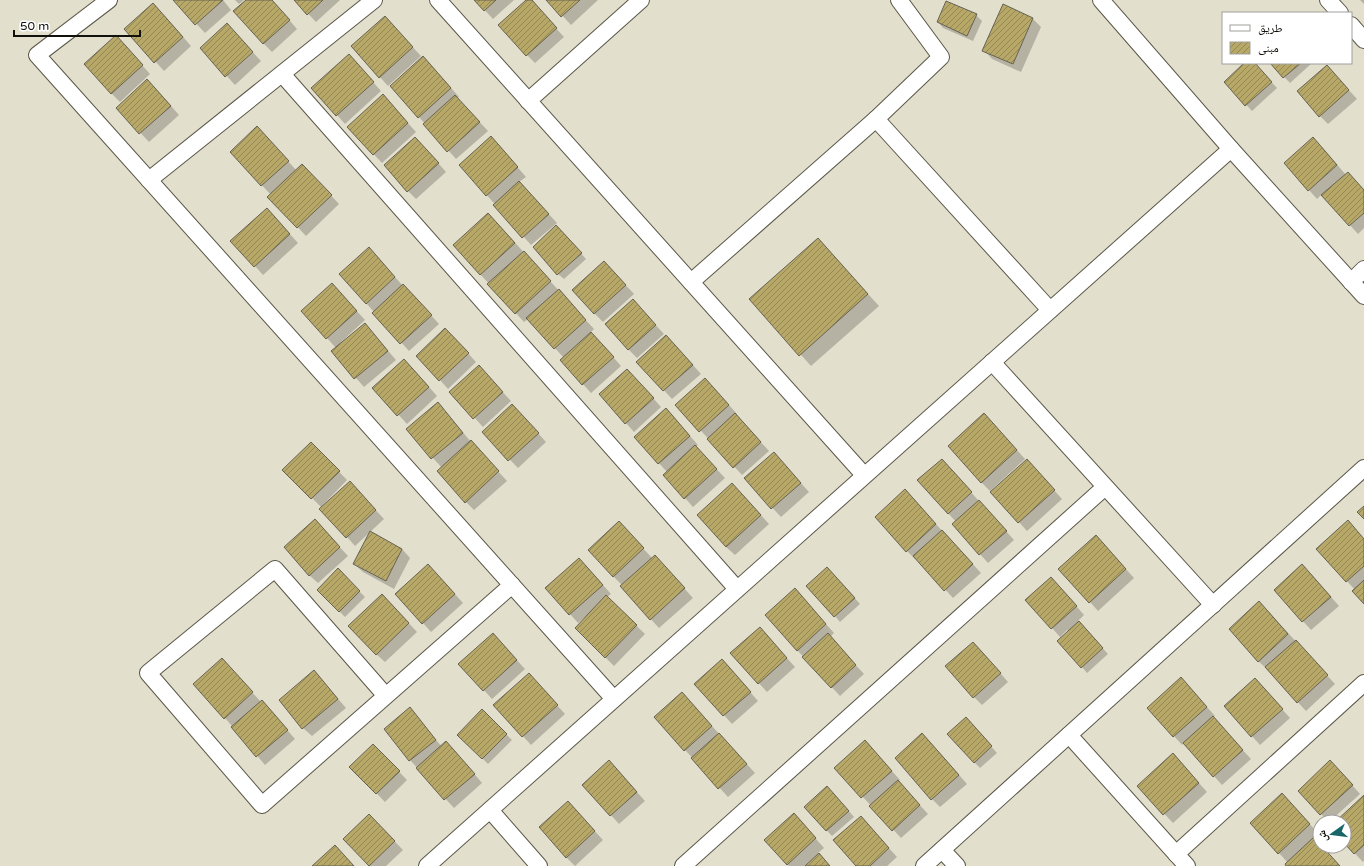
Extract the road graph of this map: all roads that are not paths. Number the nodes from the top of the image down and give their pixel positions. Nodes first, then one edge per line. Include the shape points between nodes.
1 (109, 0) edge
2 (374, 0) edge
3 (438, 0) edge
4 (641, 0) edge
5 (898, 0) edge
6 (1101, 0) edge
7 (1328, 0) edge
8 (1339, 12) edge
9 (1352, 26) edge
10 (1364, 40) edge
11 (282, 74) junction
12 (528, 101) junction
13 (876, 119) junction
14 (1231, 149) junction
15 (149, 180) junction
16 (1364, 270) edge
17 (690, 282) junction
18 (1351, 282) junction
19 (1364, 296) edge
20 (1050, 310) junction
21 (992, 362) junction
22 (1364, 468) edge
23 (864, 475) junction
24 (1105, 487) junction
25 (512, 585) junction
26 (737, 589) junction
27 (1212, 605) junction
28 (1364, 683) edge
29 (386, 696) junction
30 (614, 699) junction
31 (1069, 735) junction
32 (490, 810) junction
33 (942, 850) junction
34 (1176, 854) junction
35 (427, 866) edge
36 (539, 866) edge
37 (683, 866) edge
38 (924, 866) edge
39 (957, 866) edge
40 (1187, 866) edge

1 - 15 street via 37,55
2 - 11 street
3 - 12 street
4 - 12 street
5 - 13 street via 941,57
6 - 14 street
7 - 8 street
9 - 10 street
11 - 15 street
11 - 26 street
12 - 17 street
13 - 17 street
13 - 20 street
14 - 18 street
14 - 20 street
15 - 25 street
16 - 18 street
17 - 23 street
18 - 19 street
20 - 21 street
21 - 23 street
21 - 24 street
22 - 27 street
23 - 26 street
24 - 27 street
24 - 37 street
25 - 29 street
25 - 30 street
26 - 30 street
27 - 31 street
28 - 34 street
29 - 29 street via 262,805 148,673 275,569
30 - 32 street
31 - 33 street
31 - 34 street
32 - 35 street
32 - 36 street
33 - 38 street
33 - 39 street
34 - 40 street

